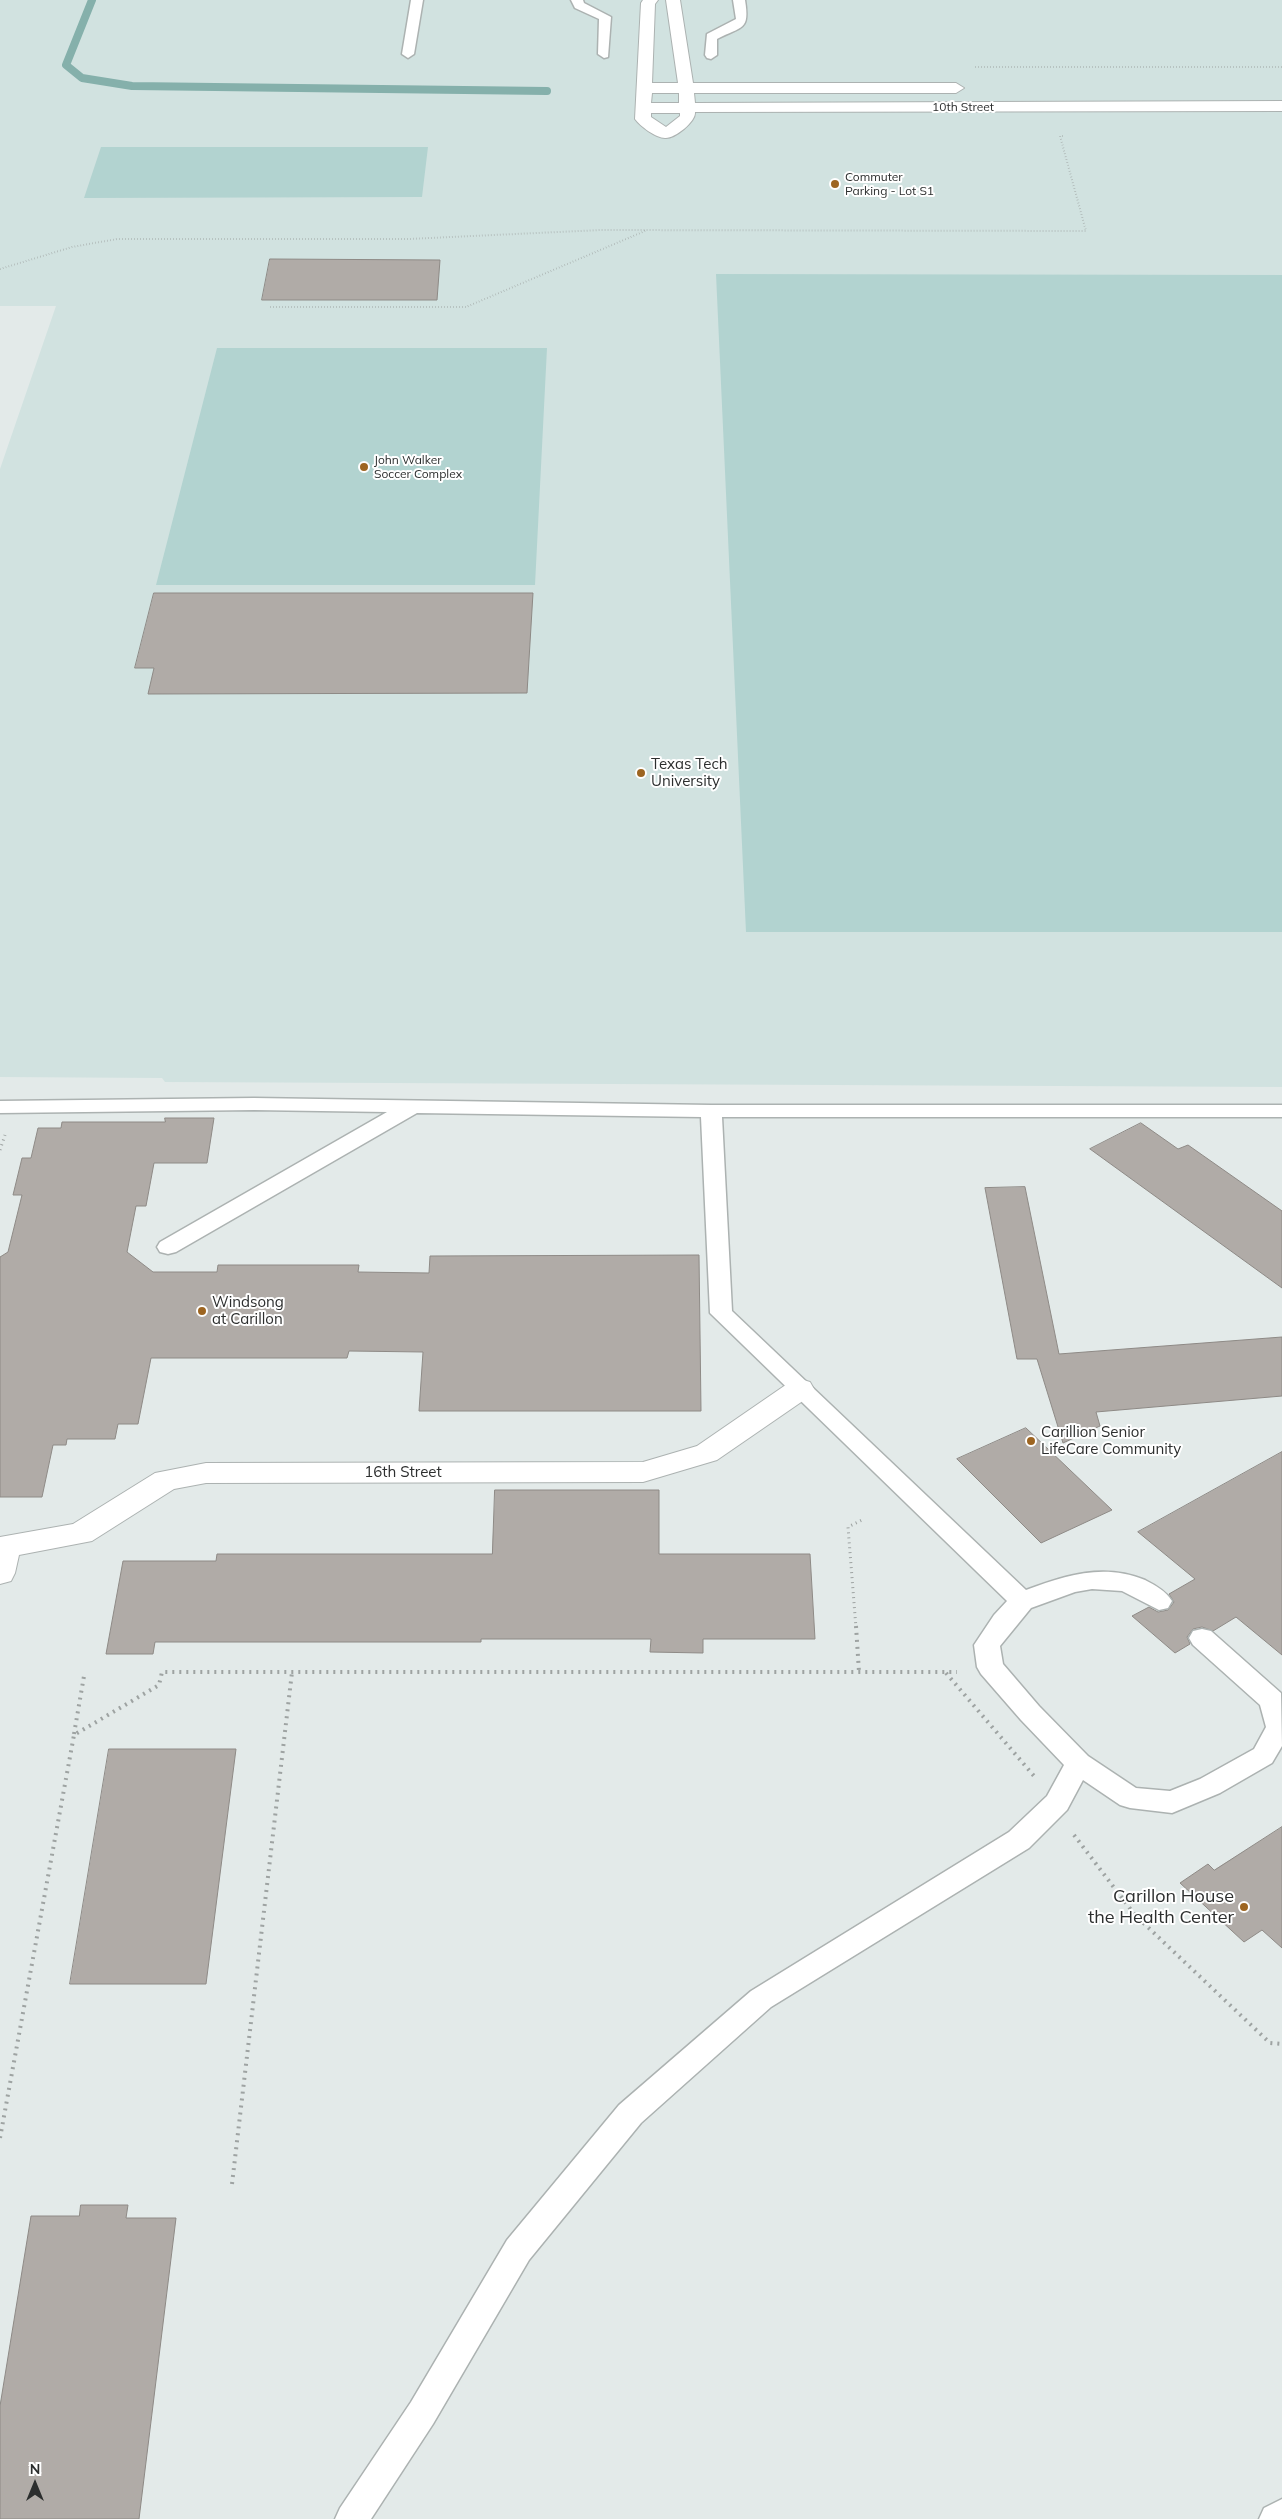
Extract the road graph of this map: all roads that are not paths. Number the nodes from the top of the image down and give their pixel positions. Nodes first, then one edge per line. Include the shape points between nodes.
1 (417, 0) edge
2 (577, 0) edge
3 (651, 0) edge
4 (673, 0) edge
5 (740, 0) edge
6 (408, 54) dead end
7 (604, 54) dead end
8 (711, 55) dead end
9 (686, 87) junction
10 (645, 88) junction
11 (974, 88) dead end
12 (1282, 106) edge
13 (644, 108) junction
14 (687, 108) junction
15 (0, 1107) edge
16 (413, 1107) junction
17 (711, 1111) junction
18 (1282, 1111) edge
19 (168, 1247) dead end
20 (800, 1390) junction
21 (2, 1557) edge
22 (1022, 1600) junction
23 (1159, 1600) dead end
24 (1202, 1638) dead end
25 (1079, 1764) junction
26 (1282, 2515) edge
27 (352, 2519) edge
28 (1276, 2519) edge

1 - 6 lane
2 - 7 lane via 579,5 605,17
3 - 10 street via 648,3
4 - 9 street
5 - 8 lane via 740,23 711,37
9 - 10 street, 10th Street
9 - 11 street, 10th Street
9 - 14 street
10 - 13 street
12 - 14 street, 10th Street
13 - 14 street, 10th Street
13 - 14 street via 643,119 666,134 688,117
15 - 16 lane via 254,1104
16 - 17 lane
16 - 19 lane
17 - 18 lane
17 - 20 lane via 721,1313
20 - 21 street, 16th Street via 707,1453 643,1472 206,1473 166,1480 81,1533
20 - 22 lane
22 - 23 lane via 1081,1582 1112,1578 1146,1589
22 - 25 lane via 987,1645 990,1667
24 - 25 lane via 1272,1700 1278,1727 1263,1756 1210,1786 1172,1802 1130,1798
25 - 27 lane via 1057,1804 1019,1840 761,1999 630,2114 518,2250 422,2413
26 - 28 lane

